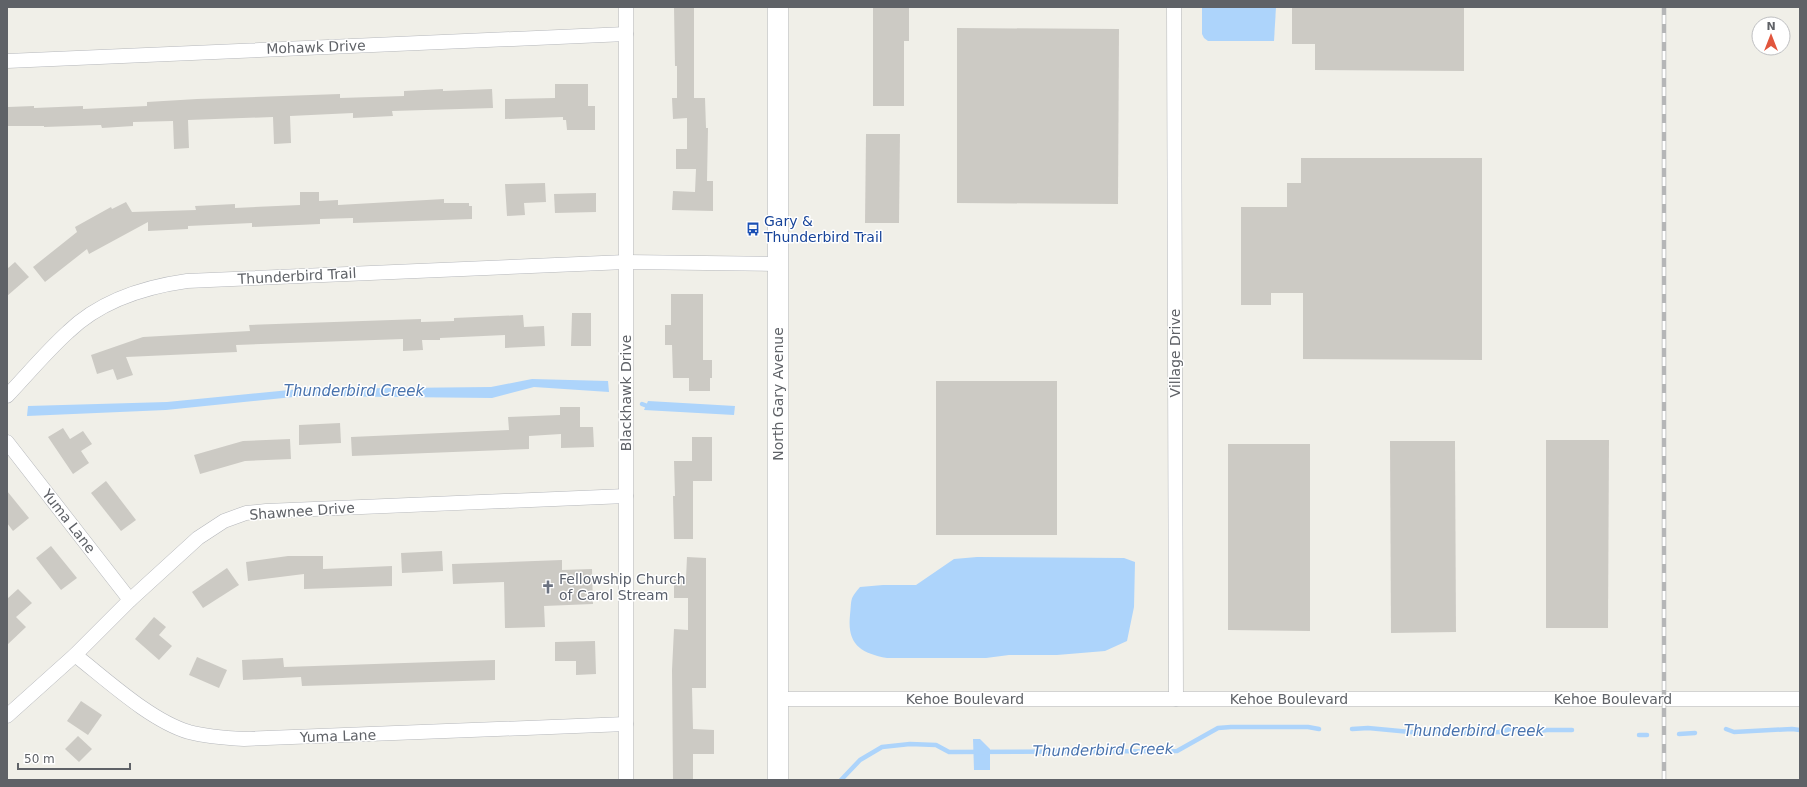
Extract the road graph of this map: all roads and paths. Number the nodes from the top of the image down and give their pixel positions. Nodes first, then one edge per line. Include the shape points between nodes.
1 (626, 7) edge
2 (778, 7) edge
3 (1174, 7) edge
4 (626, 34) junction
5 (7, 61) edge
6 (626, 262) junction
7 (778, 264) junction
8 (7, 396) edge
9 (7, 442) edge
10 (626, 496) junction
11 (130, 600) junction
12 (75, 655) junction
13 (778, 699) junction
14 (1176, 699) junction
15 (1800, 699) edge
16 (7, 716) edge
17 (626, 724) junction
18 (626, 780) edge
19 (778, 780) edge

1 - 4 street, Blackhawk Drive
2 - 7 street, North Gary Avenue
3 - 14 street, Village Drive
4 - 5 street, Mohawk Drive
4 - 6 street, Blackhawk Drive
6 - 7 street, Thunderbird Trail
6 - 8 street, Thunderbird Trail via 187,281 162,285 125,296 88,316 68,331
6 - 10 street, Blackhawk Drive
7 - 13 street, North Gary Avenue
9 - 11 street, Yuma Lane
10 - 11 street, Shawnee Drive via 246,513 224,521 198,538
10 - 17 street, Blackhawk Drive
11 - 12 street, Shawnee Drive
12 - 16 street, Shawnee Drive
12 - 17 street, Yuma Lane via 153,715 182,730 216,738
13 - 14 street, Kehoe Boulevard
13 - 19 street, North Gary Avenue
14 - 15 street, Kehoe Boulevard
17 - 18 street, Blackhawk Drive

